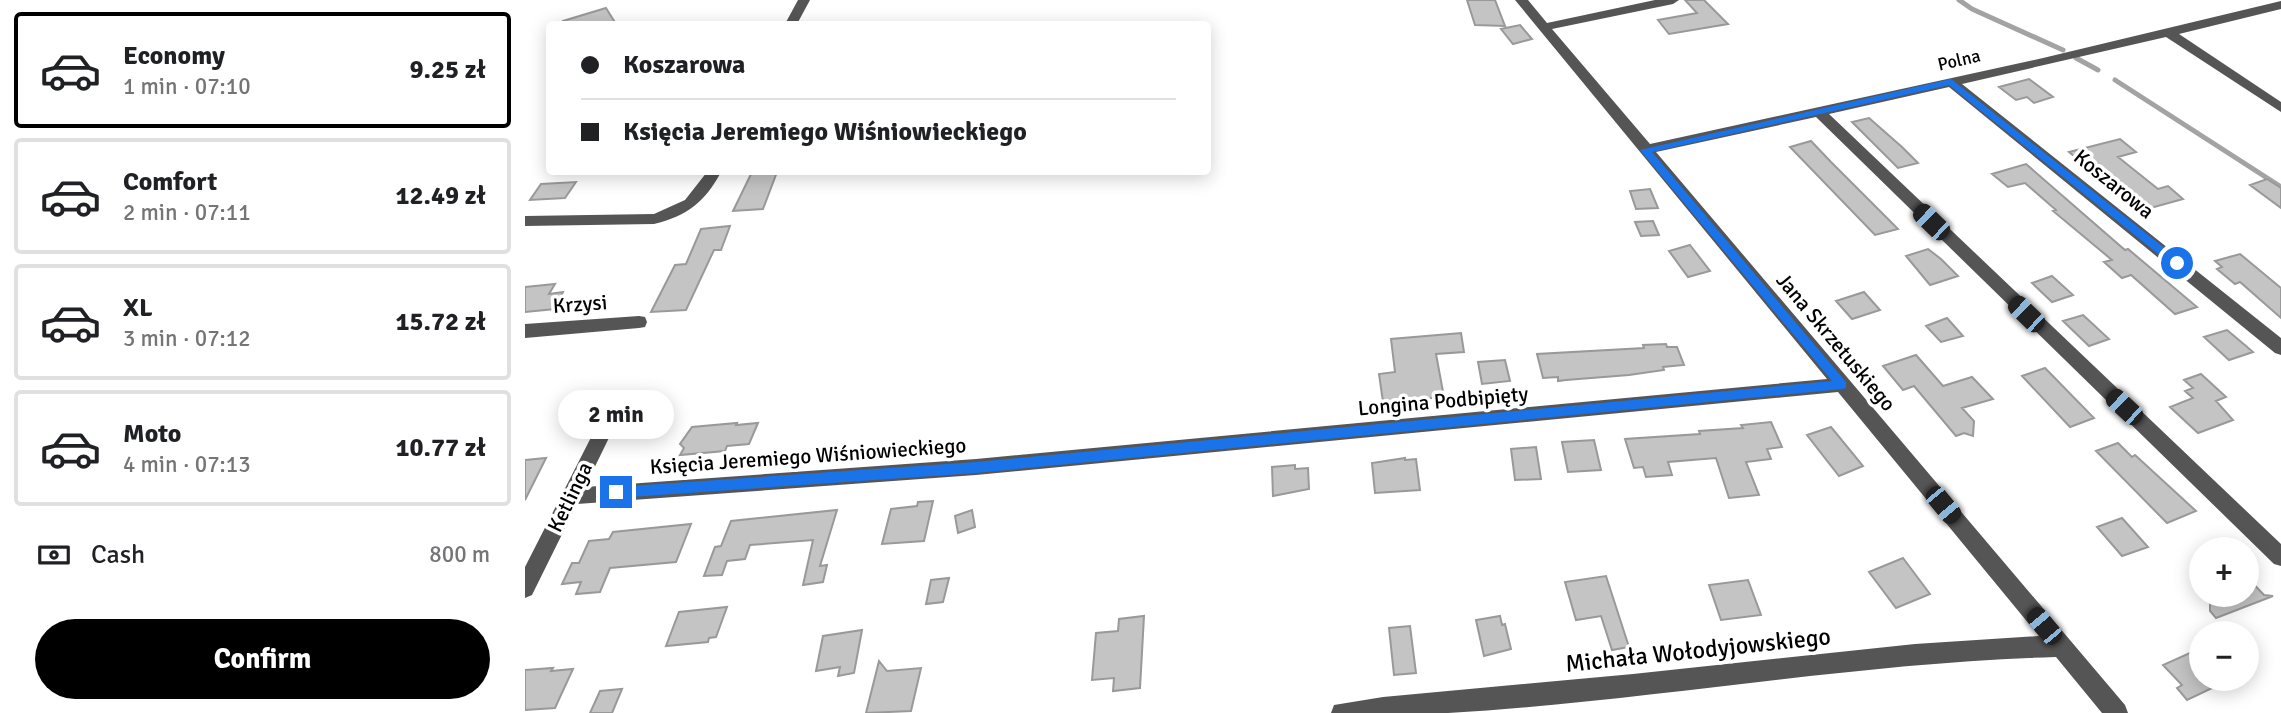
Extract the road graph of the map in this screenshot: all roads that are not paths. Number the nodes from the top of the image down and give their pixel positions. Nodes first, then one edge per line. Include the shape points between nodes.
1 (804, 0) edge
2 (1521, 0) edge
3 (1673, 0) edge
4 (2281, 5) edge
5 (793, 21) edge
6 (1545, 27) junction
7 (2169, 33) junction
8 (1951, 82) junction
9 (2281, 108) edge
10 (1818, 111) junction
11 (1645, 150) junction
12 (713, 175) edge
13 (525, 221) edge
14 (639, 322) dead end
15 (525, 331) edge
16 (2281, 348) edge
17 (1842, 385) junction
18 (615, 407) dead end
19 (1048, 460) joint
20 (571, 496) junction
21 (2281, 557) edge
22 (525, 588) edge
23 (2060, 646) junction
24 (1342, 713) edge
25 (2117, 713) edge

1 - 5 street
2 - 6 street, Jana Skrzetuskiego
3 - 6 street
4 - 7 street, Polna
6 - 11 street, Jana Skrzetuskiego
7 - 8 street, Polna
7 - 9 street
8 - 10 street, Polna
8 - 16 street, Koszarowa
10 - 11 street, Polna
10 - 21 street
11 - 17 street, Jana Skrzetuskiego
12 - 13 street via 703,193 669,216
14 - 15 street, Krzysi
17 - 19 street, Longina Podbipięty
17 - 23 street, Jana Skrzetuskiego
18 - 20 street, Ketlinga
19 - 20 street, Księcia Jeremiego Wiśniowieckiego
20 - 22 street, Ketlinga
23 - 24 street, Michała Wołodyjowskiego via 1904,655
23 - 25 street, Jana Skrzetuskiego

